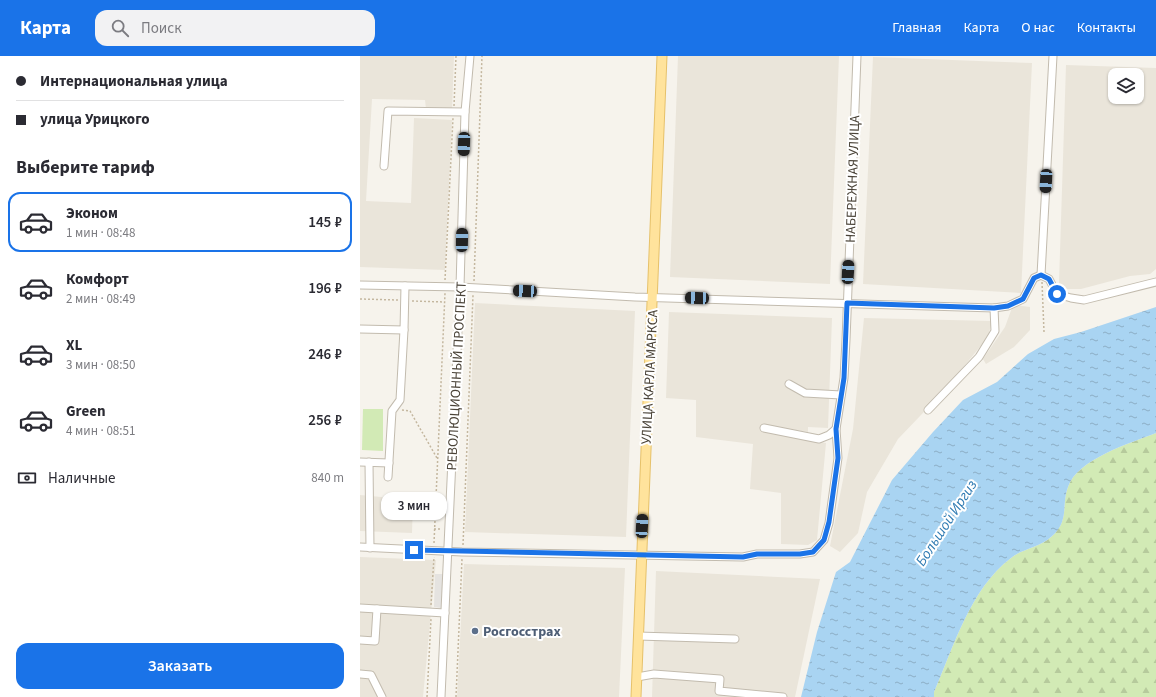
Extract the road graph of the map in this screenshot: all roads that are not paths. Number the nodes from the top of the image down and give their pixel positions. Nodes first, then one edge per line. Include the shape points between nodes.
1 (470, 56) edge
2 (662, 56) edge
3 (857, 56) edge
4 (1053, 56) edge
5 (465, 112) junction
6 (384, 166) dead end
7 (1041, 275) junction
8 (1156, 282) edge
9 (360, 285) edge
10 (405, 286) junction
11 (460, 287) junction
12 (653, 297) junction
13 (847, 303) junction
14 (994, 308) junction
15 (360, 329) edge
16 (404, 330) junction
17 (789, 384) dead end
18 (841, 396) junction
19 (928, 410) dead end
20 (764, 428) dead end
21 (836, 429) junction
22 (360, 462) edge
23 (370, 462) junction
24 (389, 463) junction
25 (388, 477) dead end
26 (360, 547) edge
27 (370, 548) junction
28 (448, 551) junction
29 (641, 554) junction
30 (360, 608) edge
31 (376, 609) junction
32 (445, 613) junction
33 (638, 636) junction
34 (735, 639) dead end
35 (360, 640) edge
36 (360, 674) edge
37 (637, 677) junction
38 (382, 697) edge
39 (441, 697) edge
40 (636, 697) edge
41 (783, 697) edge

1 - 5 street, РЕВОЛЮЦИОННЫЙ ПРОСПЕКТ
2 - 12 main road, УЛИЦА КАРЛА МАРКСА
3 - 13 street, НАБЕРЕЖНАЯ УЛИЦА
4 - 7 street
5 - 6 street via 388,111
5 - 11 street, РЕВОЛЮЦИОННЫЙ ПРОСПЕКТ
7 - 8 street via 1049,279 1057,294 1084,300
7 - 14 street via 1034,278 1023,299 1008,306
9 - 10 street
10 - 11 street
10 - 16 street
11 - 12 street
11 - 28 street, РЕВОЛЮЦИОННЫЙ ПРОСПЕКТ
12 - 13 street
12 - 29 main road, УЛИЦА КАРЛА МАРКСА
13 - 14 street
13 - 18 street, НАБЕРЕЖНАЯ УЛИЦА
14 - 19 street via 995,331 979,357
15 - 16 street
16 - 24 street via 400,400 392,411
17 - 18 street via 804,393
18 - 21 street, НАБЕРЕЖНАЯ УЛИЦА
20 - 21 street via 819,439
21 - 29 street, НАБЕРЕЖНАЯ УЛИЦА via 838,458 829,522 824,540 813,552 743,557
22 - 23 street
23 - 24 street
23 - 27 street
24 - 25 street
26 - 27 street
27 - 28 street
28 - 29 street
28 - 32 street, РЕВОЛЮЦИОННЫЙ ПРОСПЕКТ
29 - 33 main road, УЛИЦА КАРЛА МАРКСА
30 - 31 street
31 - 32 street
31 - 35 street via 375,641
32 - 39 street, РЕВОЛЮЦИОННЫЙ ПРОСПЕКТ
33 - 34 street
33 - 37 main road, УЛИЦА КАРЛА МАРКСА
36 - 38 street via 371,675
37 - 40 main road, УЛИЦА КАРЛА МАРКСА
37 - 41 street via 654,674 720,679 720,690

